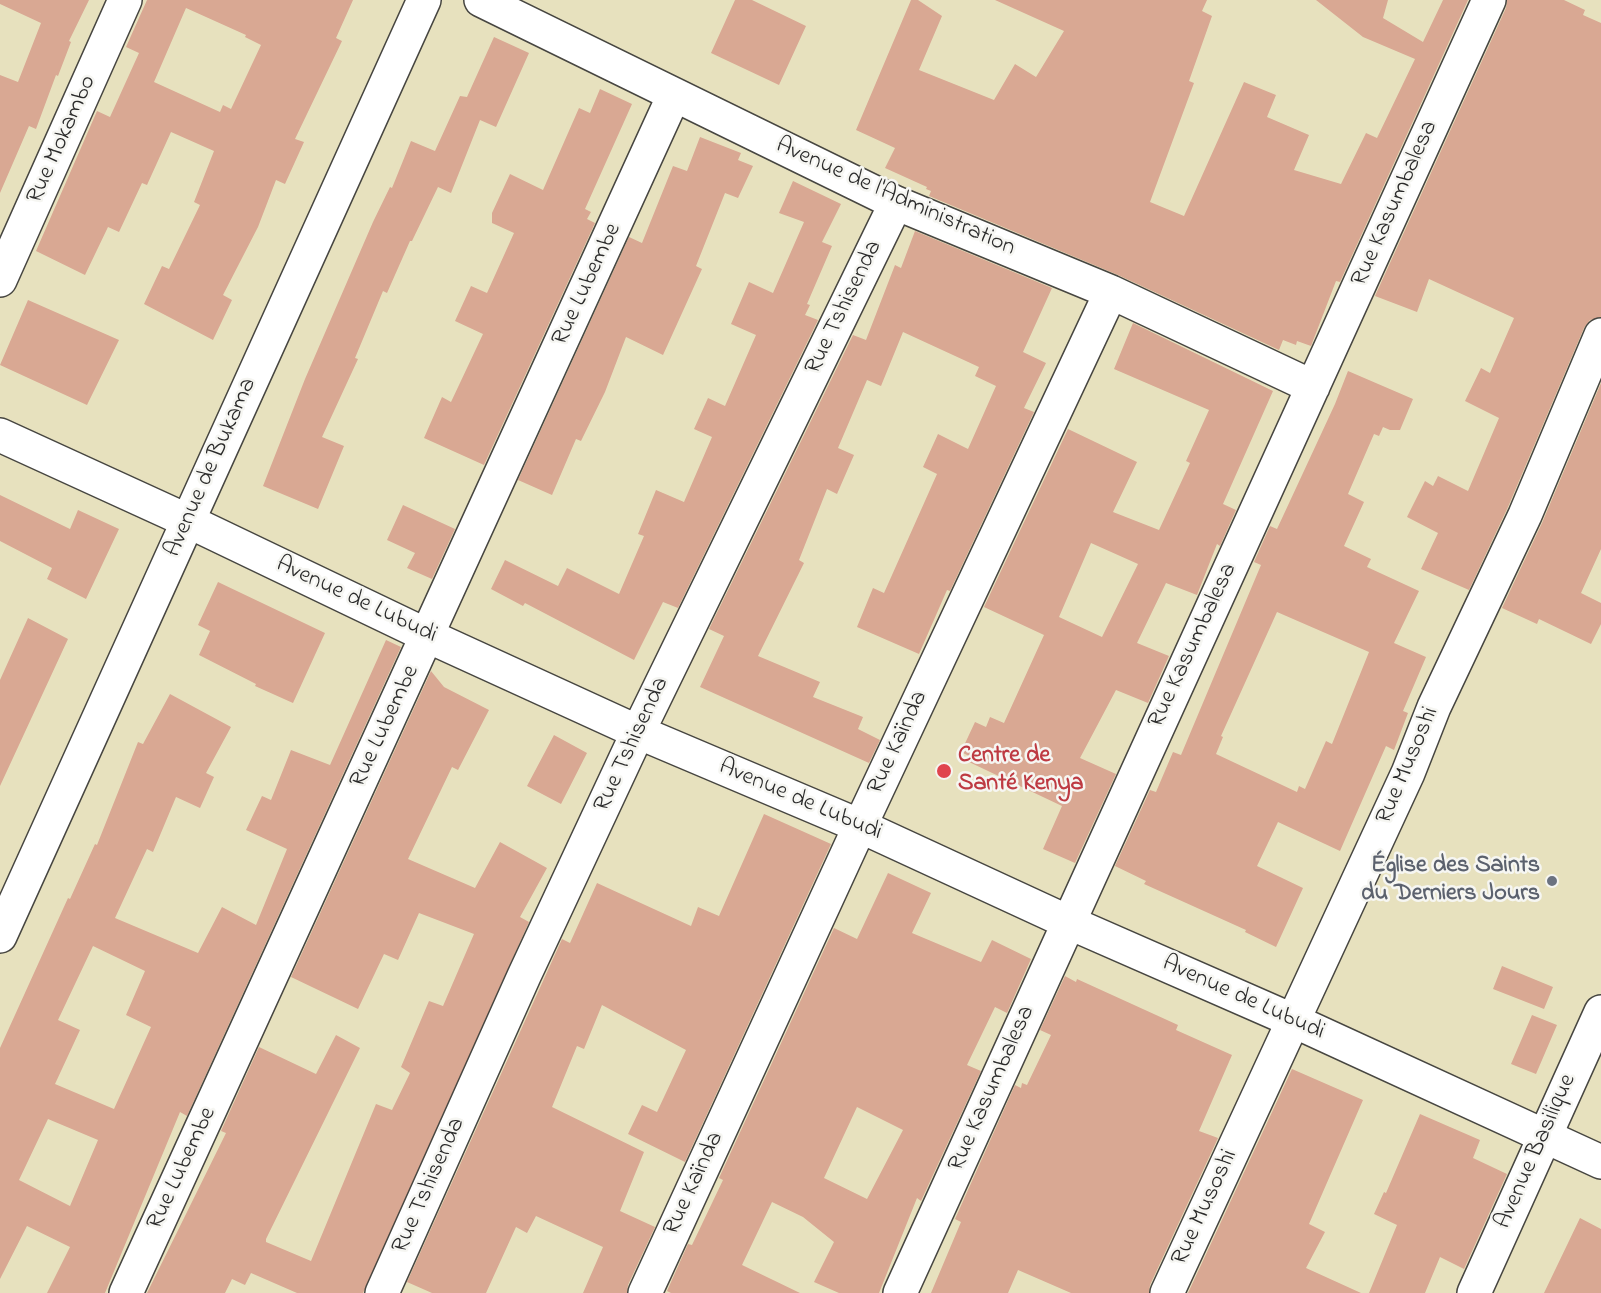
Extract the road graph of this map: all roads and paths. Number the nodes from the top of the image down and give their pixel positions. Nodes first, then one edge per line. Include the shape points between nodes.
1 (125, 0) edge
2 (424, 0) edge
3 (481, 0) edge
4 (1489, 0) edge
5 (675, 95) junction
6 (896, 202) junction
7 (0, 280) edge
8 (1110, 292) junction
9 (1601, 335) edge
10 (1313, 387) junction
11 (0, 435) edge
12 (188, 521) junction
13 (428, 636) junction
14 (638, 732) junction
15 (860, 826) junction
16 (1068, 922) junction
17 (0, 936) edge
18 (1601, 1012) edge
19 (1294, 1022) junction
20 (1544, 1136) junction
21 (1601, 1162) edge
22 (126, 1293) edge
23 (382, 1293) edge
24 (645, 1293) edge
25 (900, 1293) edge
26 (1167, 1293) edge
27 (1474, 1293) edge

1 - 7 street, Rue Mokambo
2 - 12 street, Avenue de Bukama
3 - 5 street, Avenue de l'Administration
4 - 10 street, Rue Kasumbalesa
5 - 6 street, Avenue de l'Administration
5 - 13 street, Rue Lubembe
6 - 8 street, Avenue de l'Administration
6 - 14 street, Rue Tshisenda
8 - 10 street, Avenue de l'Administration
8 - 15 street, Rue Kaïnda
9 - 19 street, Rue Musoshi via 1525,515 1434,707 1408,773
10 - 16 street, Rue Kasumbalesa
11 - 12 street, Avenue de Lubudi
12 - 13 street, Avenue de Lubudi
12 - 17 street, Avenue de Bukama
13 - 14 street, Avenue de Lubudi
13 - 22 street, Rue Lubembe
14 - 15 street, Avenue de Lubudi
14 - 23 street, Rue Tshisenda
15 - 16 street, Avenue de Lubudi
15 - 24 street, Rue Kaïnda
16 - 19 street, Avenue de Lubudi
16 - 25 street, Rue Kasumbalesa
18 - 20 street, Avenue Basilique
19 - 20 street, Avenue de Lubudi
19 - 26 street, Rue Musoshi
20 - 21 street, Avenue de Lubudi
20 - 27 street, Avenue Basilique

